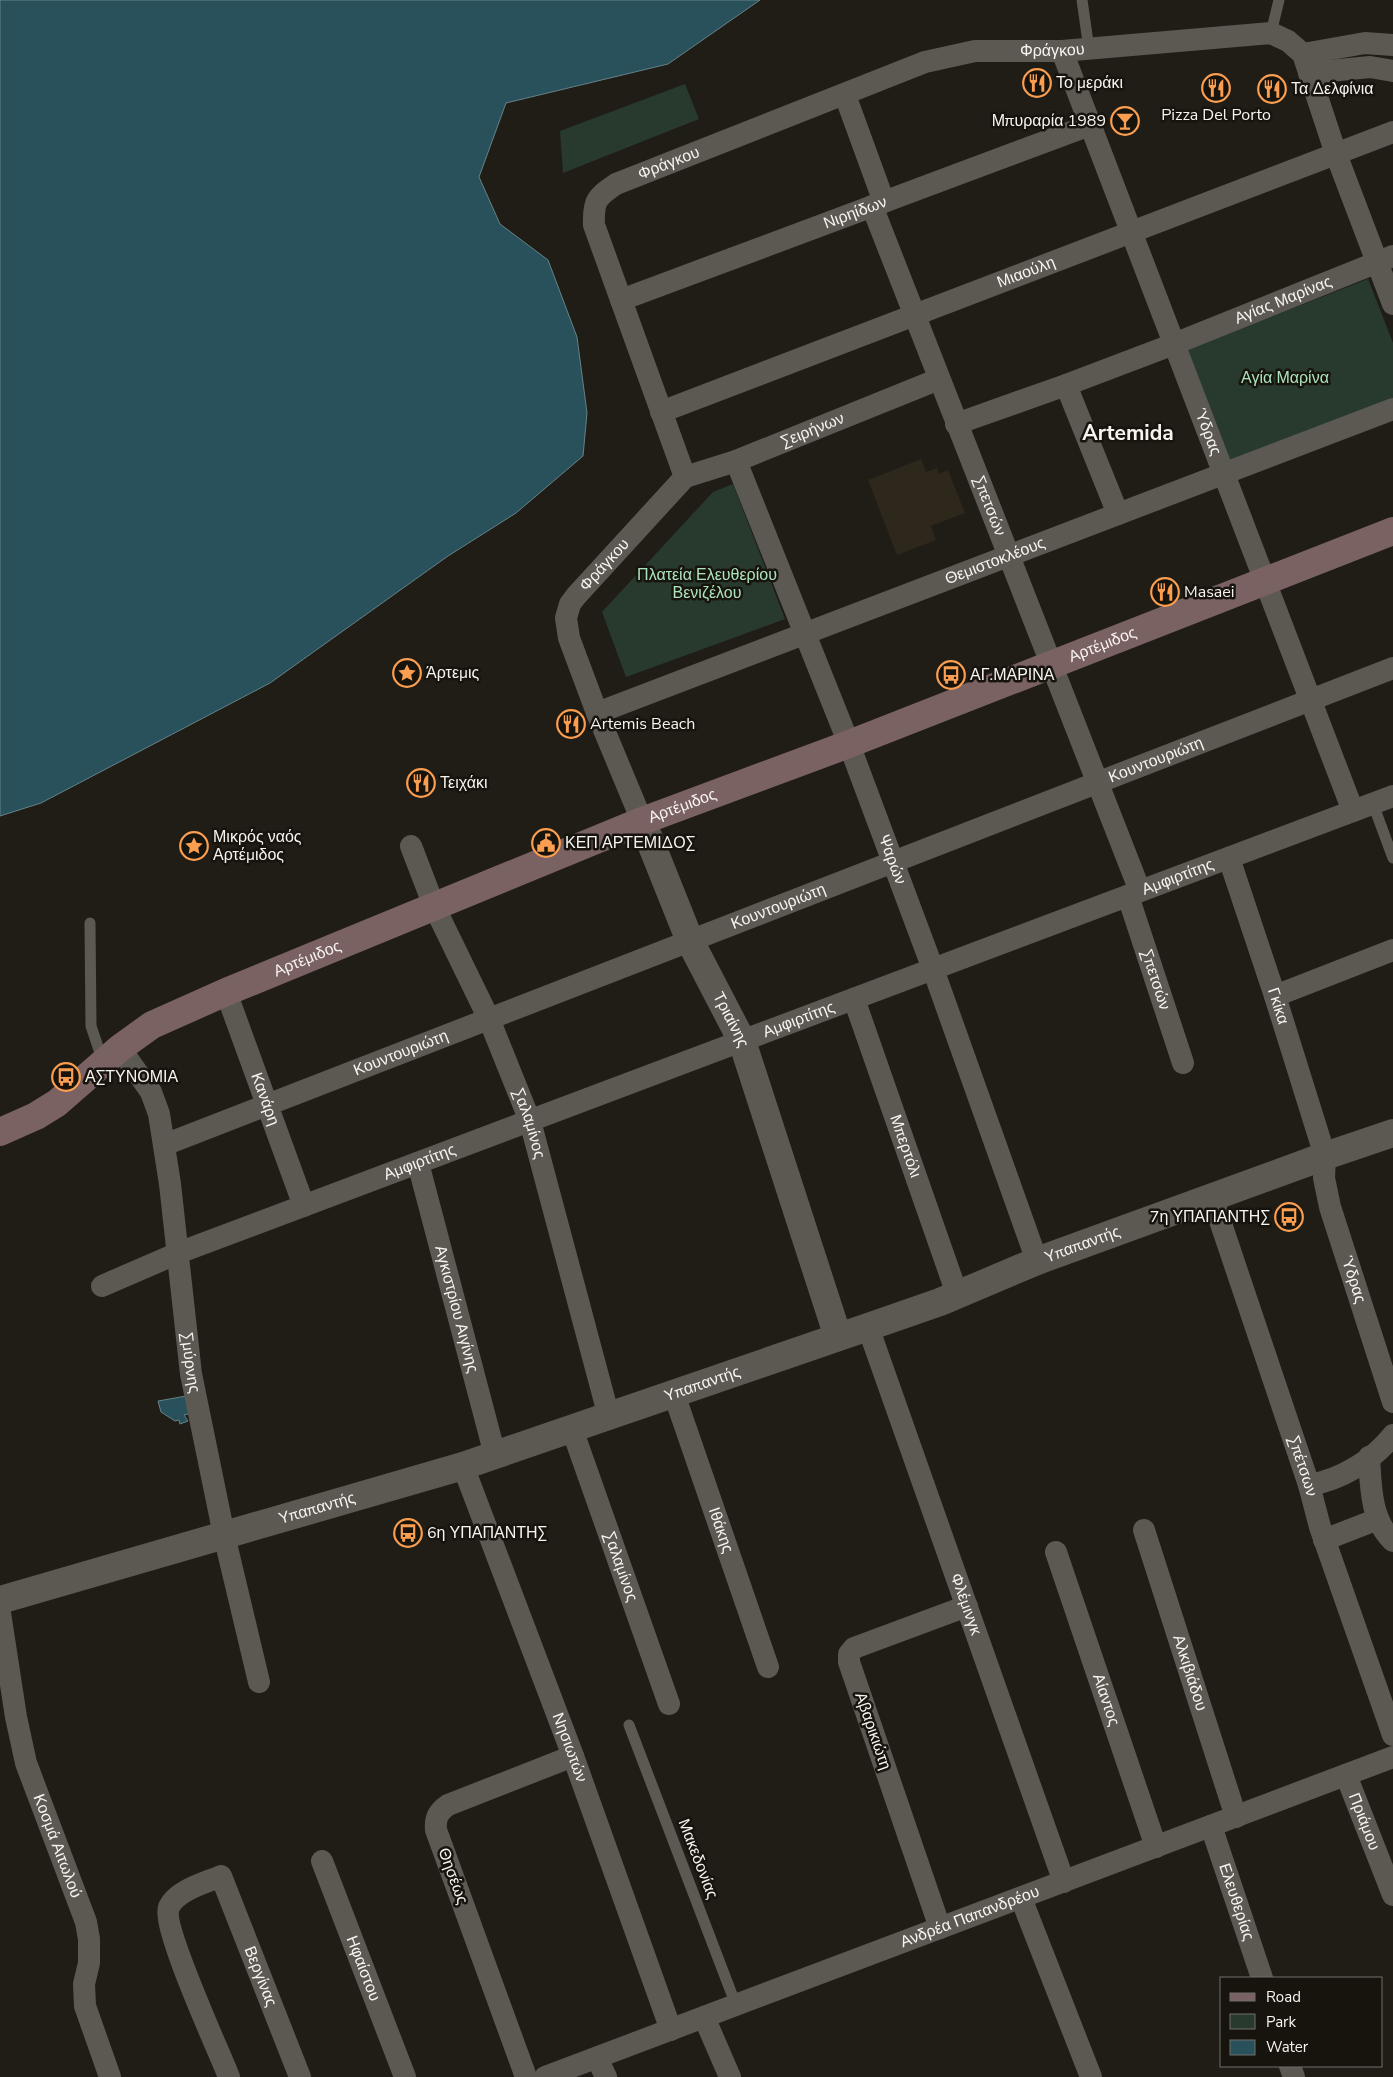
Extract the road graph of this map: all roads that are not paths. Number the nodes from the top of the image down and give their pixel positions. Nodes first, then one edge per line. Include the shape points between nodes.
1 (1082, 0) edge
2 (1279, 0) edge
3 (1271, 33) junction
4 (1393, 46) edge
5 (1089, 49) junction
6 (1062, 51) junction
7 (1306, 63) junction
8 (1393, 71) edge
9 (845, 95) junction
10 (1090, 125) junction
11 (1393, 132) edge
12 (1336, 154) junction
13 (878, 204) junction
14 (1131, 232) junction
15 (1385, 260) edge
16 (620, 300) junction
17 (1393, 304) edge
18 (914, 315) junction
19 (1174, 344) junction
20 (939, 379) junction
21 (1066, 385) junction
22 (1393, 409) edge
23 (661, 412) junction
24 (956, 424) junction
25 (736, 461) junction
26 (1223, 474) junction
27 (685, 477) junction
28 (1118, 514) junction
29 (1393, 531) edge
30 (1008, 556) junction
31 (1264, 580) junction
32 (804, 634) junction
33 (1051, 666) junction
34 (1393, 668) edge
35 (1310, 700) junction
36 (597, 713) junction
37 (849, 744) junction
38 (1097, 783) junction
39 (1383, 800) edge
40 (1352, 811) junction
41 (642, 821) junction
42 (411, 846) dead end
43 (1229, 858) junction
44 (1393, 858) edge
45 (893, 862) junction
46 (1134, 894) junction
47 (434, 906) junction
48 (90, 923) dead end
49 (690, 941) junction
50 (1393, 950) edge
51 (933, 969) junction
52 (226, 992) junction
53 (1275, 996) junction
54 (854, 999) junction
55 (489, 1019) junction
56 (742, 1041) junction
57 (111, 1055) junction
58 (1183, 1063) dead end
59 (268, 1104) junction
60 (530, 1121) junction
61 (0, 1132) edge
62 (1393, 1133) edge
63 (164, 1145) junction
64 (1324, 1156) junction
65 (418, 1163) junction
66 (1212, 1197) junction
67 (304, 1206) junction
68 (178, 1253) junction
69 (1038, 1261) junction
70 (102, 1286) dead end
71 (957, 1294) junction
72 (868, 1328) junction
73 (838, 1337) junction
74 (674, 1394) junction
75 (1393, 1402) edge
76 (609, 1417) junction
77 (572, 1429) junction
78 (1393, 1434) edge
79 (495, 1455) junction
80 (1369, 1457) junction
81 (463, 1466) junction
82 (1309, 1485) junction
83 (1378, 1518) junction
84 (1144, 1530) dead end
85 (224, 1535) junction
86 (1324, 1540) junction
87 (1393, 1541) edge
88 (1056, 1552) dead end
89 (0, 1600) edge
90 (967, 1606) junction
91 (0, 1613) edge
92 (768, 1667) dead end
93 (259, 1682) dead end
94 (669, 1704) dead end
95 (8, 1720) edge
96 (629, 1725) dead end
97 (1393, 1735) edge
98 (573, 1756) junction
99 (1393, 1757) edge
100 (1346, 1775) junction
101 (1236, 1817) junction
102 (1211, 1826) junction
103 (1156, 1847) junction
104 (322, 1861) dead end
105 (1064, 1882) junction
106 (1393, 1895) edge
107 (1021, 1898) junction
108 (940, 1928) junction
109 (1262, 1977) edge
110 (736, 2005) junction
111 (704, 2017) junction
112 (672, 2030) junction
113 (601, 2067) edge
114 (556, 2075) edge
115 (110, 2077) edge
116 (229, 2077) edge
117 (300, 2077) edge
118 (405, 2077) edge
119 (526, 2077) edge
120 (730, 2077) edge
121 (1091, 2077) edge

1 - 5 lane
2 - 3 lane
3 - 5 street, Φράγκου
3 - 7 street via 1288,41
4 - 7 street via 1365,43
5 - 6 street, Φράγκου
6 - 9 street, Φράγκου via 975,51 925,62
6 - 10 street, Ύδρας
7 - 8 street
7 - 12 street
9 - 13 street, Σπετσών
9 - 16 street, Φράγκου via 616,184 602,194 593,207 594,225
10 - 13 street, Νιρηίδων
10 - 14 street, Ύδρας
11 - 12 street, Μιαούλη
12 - 14 street, Μιαούλη
12 - 15 street
13 - 16 street, Νιρηίδων
13 - 18 street, Σπετσών
14 - 18 street, Μιαούλη
14 - 19 street, Ύδρας
15 - 17 street
15 - 19 street, Αγίας Μαρίνας
16 - 23 street, Φράγκου
18 - 20 street, Σπετσών
18 - 23 street, Μιαούλη
19 - 21 street, Αγίας Μαρίνας
19 - 26 street, Ύδρας
20 - 24 street, Σπετσών
20 - 25 street, Σειρήνων
21 - 24 street, Αγίας Μαρίνας
21 - 28 street
22 - 26 street, Θεμιστοκλέους
23 - 27 street, Φράγκου
24 - 30 street, Σπετσών
25 - 27 street, Σειρήνων
25 - 32 street, Ψαρών
26 - 28 street, Θεμιστοκλέους
26 - 31 street, Ύδρας
27 - 36 street, Φράγκου via 570,604 566,629
28 - 30 street, Θεμιστοκλέους
29 - 31 main road, Αρτέμιδος
30 - 32 street, Θεμιστοκλέους
30 - 33 street, Σπετσών
31 - 33 main road, Αρτέμιδος
31 - 35 street, Ύδρας
32 - 36 street, Θεμιστοκλέους
32 - 37 street, Ψαρών
33 - 37 main road, Αρτέμιδος
33 - 38 street, Σπετσών
34 - 35 street, Κουντουριώτη
35 - 38 street, Κουντουριώτη
35 - 40 street, Ύδρας
36 - 41 street, Τριαίνης
37 - 41 main road, Αρτέμιδος
37 - 45 street, Ψαρών
38 - 45 street, Κουντουριώτη
38 - 46 street, Σπετσών
39 - 40 street, Αμφιρτίτης
39 - 44 lane
40 - 43 street, Αμφιρτίτης
41 - 47 main road, Αρτέμιδος
41 - 49 street, Τριαίνης
42 - 47 street, Σαλαμίνος
43 - 46 street, Αμφιρτίτης
43 - 53 street, Γκίκα
45 - 49 street, Κουντουριώτη
45 - 51 street, Ψαρών
46 - 51 street, Αμφιρτίτης
46 - 58 street, Σπετσών
47 - 52 main road, Αρτέμιδος
47 - 55 street, Σαλαμίνος
48 - 57 lane via 91,1026
49 - 55 street, Κουντουριώτη
49 - 56 street, Τριαίνης
50 - 53 street
51 - 54 street, Αμφιρτίτης
51 - 69 street, Ψαρών
52 - 57 main road, Αρτέμιδος via 152,1025
52 - 59 street, Κανάρη
53 - 64 street, Γκίκα
54 - 56 street, Αμφιρτίτης
54 - 71 street, Μπερτόλι
55 - 59 street, Κουντουριώτη
55 - 60 street, Σαλαμίνος
56 - 60 street, Αμφιρτίτης
56 - 73 street, Τριαίνης
57 - 61 main road, Αρτέμιδος via 57,1102 36,1116
57 - 63 street, Σμύρνης via 151,1092 159,1114
59 - 63 street, Κουντουριώτη
59 - 67 street, Κανάρη
60 - 65 street, Αμφιρτίτης
60 - 76 street, Σαλαμίνος
62 - 64 street, Υπαπαντής
63 - 68 street, Σμύρνης
64 - 66 street, Υπαπαντής
64 - 75 street, Ύδρας via 1324,1178 1330,1207
65 - 67 street, Αμφιρτίτης
65 - 79 street, Αγκιστρίου Αιγίνης
66 - 69 street, Υπαπαντής
66 - 82 street, Σπέτσων
67 - 68 street, Αμφιρτίτης
68 - 70 street, Αμφιρτίτης
68 - 85 street, Σμύρνης via 191,1374
69 - 71 street, Υπαπαντής
71 - 72 street, Υπαπαντής
72 - 73 street, Υπαπαντής
72 - 90 street, Φλέμινγκ
73 - 74 street, Υπαπαντής
74 - 76 street, Υπαπαντής
74 - 92 street, Ιθάκης
76 - 77 street, Υπαπαντής
77 - 79 street, Υπαπαντής
77 - 94 street, Σαλαμίνος
78 - 80 street
79 - 81 street, Υπαπαντής
80 - 82 street via 1340,1477
80 - 83 street via 1372,1498
81 - 85 street, Υπαπαντής
81 - 98 street, Νησιωτών
82 - 86 street, Σπέτσων
83 - 86 street
83 - 87 street
84 - 101 street, Αλκιβιάδου
85 - 89 street, Υπαπαντής
85 - 93 street, Σμύρνης
86 - 97 street, Σπέτσων
88 - 103 street, Αίαντος
90 - 105 street, Φλέμινγκ
90 - 108 street, Αβαρικιώτη via 854,1648 849,1654 849,1662
91 - 95 street, Κοσμά Αιτωλού
95 - 115 street, Κοσμά Αιτωλού via 86,1922 89,1962 84,1984 85,2006
96 - 110 lane, Μακεδονίας
98 - 112 street, Νησιωτών
98 - 119 street, Θησέως via 448,1805 437,1815 435,1822
99 - 100 street, Ανδρέα Παπανδρέου
100 - 101 street, Ανδρέα Παπανδρέου
100 - 106 street, Πριάμου
101 - 102 street, Ανδρέα Παπανδρέου
102 - 103 street, Ανδρέα Παπανδρέου
102 - 109 street, Ελευθερίας
103 - 105 street, Ανδρέα Παπανδρέου
104 - 118 street, Ηφαίστου
105 - 107 street, Ανδρέα Παπανδρέου
107 - 108 street, Ανδρέα Παπανδρέου
107 - 121 street
108 - 110 street, Ανδρέα Παπανδρέου
110 - 111 street, Ανδρέα Παπανδρέου
111 - 112 street, Ανδρέα Παπανδρέου
111 - 120 street
112 - 113 street, Ανδρέα Παπανδρέου
113 - 114 street, Ανδρέα Παπανδρέου
116 - 117 street, Βεργίνας via 167,1917 169,1908 186,1891 221,1876

